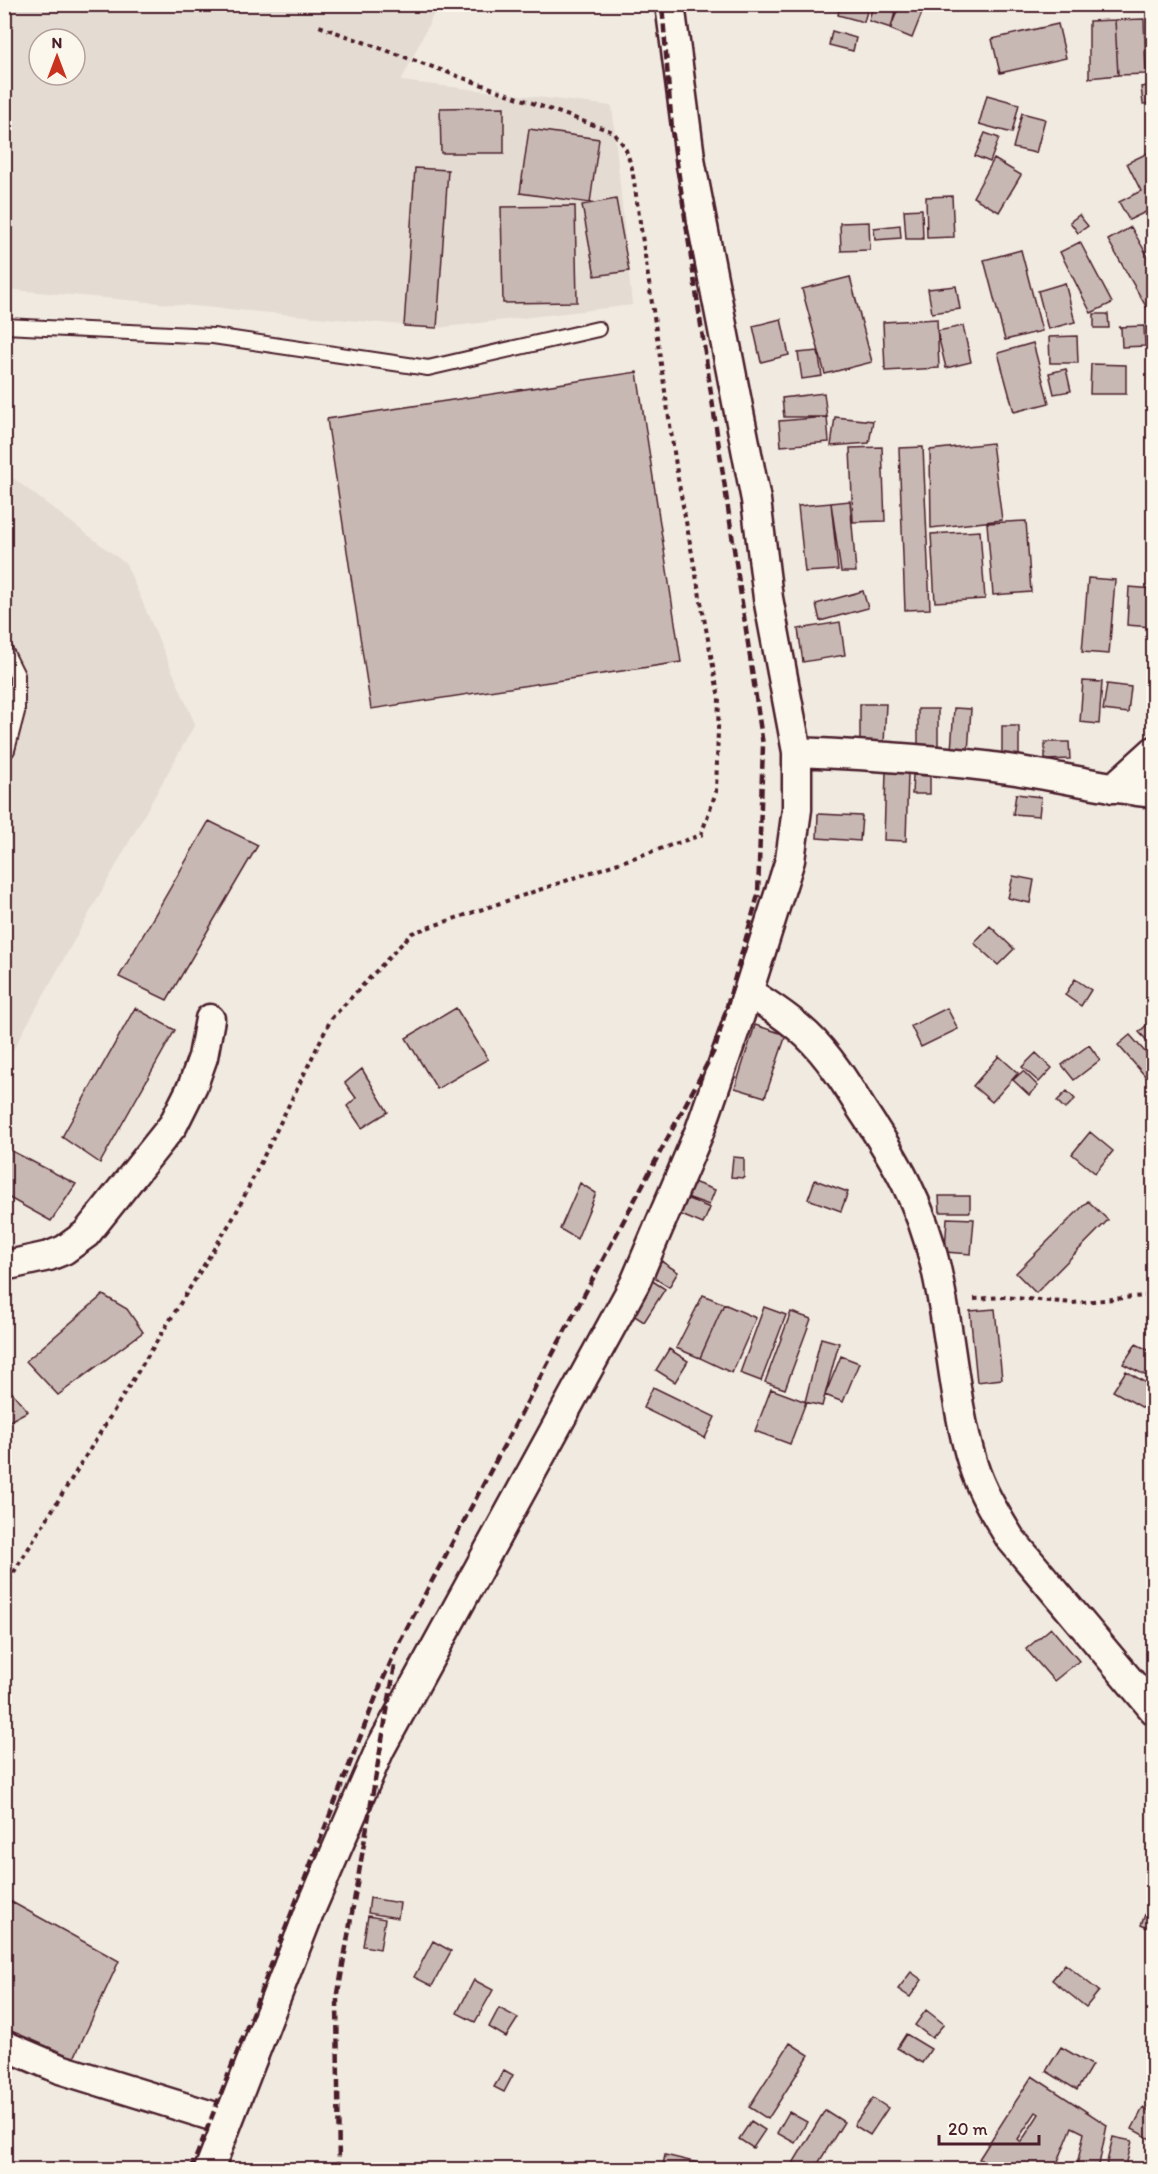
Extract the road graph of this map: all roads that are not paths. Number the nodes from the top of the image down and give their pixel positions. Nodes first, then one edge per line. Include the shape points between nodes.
1 (670, 4) edge
2 (4, 326) edge
3 (598, 329) dead end
4 (4, 649) edge
5 (1154, 751) edge
6 (797, 752) junction
7 (4, 753) edge
8 (1113, 788) junction
9 (1154, 793) edge
10 (748, 992) junction
11 (210, 1019) dead end
12 (4, 1266) edge
13 (1154, 1710) edge
14 (4, 2045) edge
15 (227, 2123) junction
16 (209, 2169) edge

1 - 6 street via 691,165 756,500 768,598
2 - 3 lane via 213,336 428,368
4 - 7 lane via 17,675 17,712
5 - 8 street
6 - 8 street via 922,758
6 - 10 street via 797,809 790,860
8 - 9 street
10 - 13 street via 779,1011 834,1065 902,1172 923,1219 935,1263 964,1431 974,1468 993,1511 1010,1538
10 - 15 street via 700,1130 635,1283 380,1749 309,1913
11 - 12 street via 203,1057 173,1125 86,1234 49,1256
14 - 15 street via 60,2069
15 - 16 street

